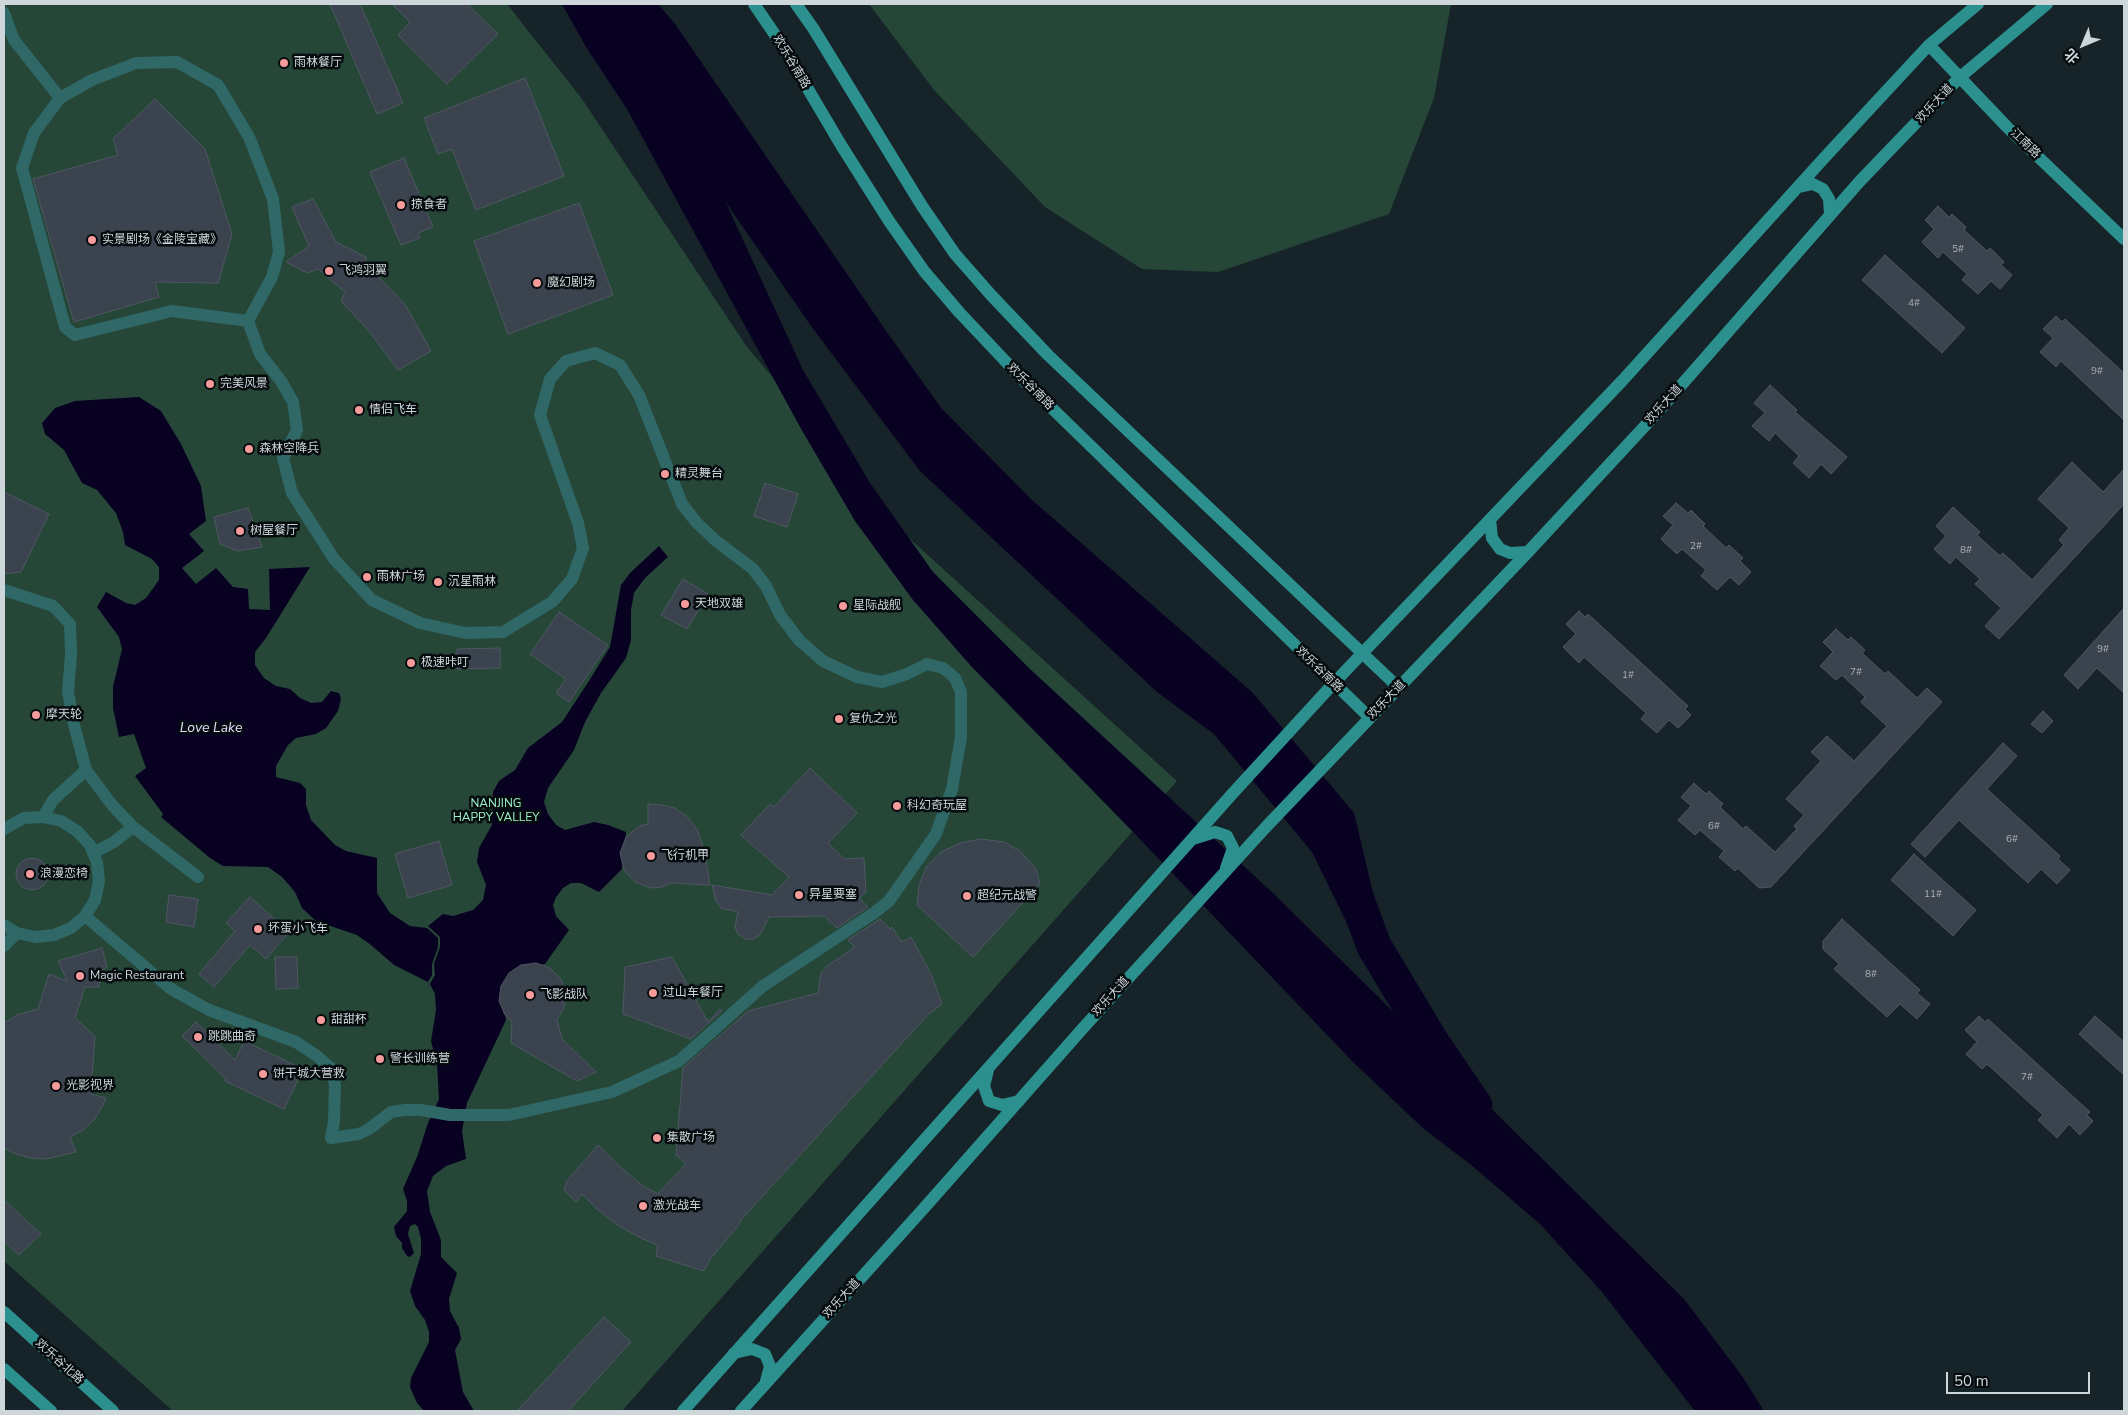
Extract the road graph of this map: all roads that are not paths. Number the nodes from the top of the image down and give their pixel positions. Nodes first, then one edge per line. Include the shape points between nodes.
1 (754, 4) edge
2 (796, 4) edge
3 (1978, 4) edge
4 (2047, 4) edge
5 (4, 13) edge
6 (1929, 45) junction
7 (1959, 78) junction
8 (60, 98) junction
9 (1798, 187) junction
10 (1830, 215) junction
11 (2124, 239) edge
12 (248, 321) junction
13 (1490, 519) junction
14 (1528, 552) junction
15 (4, 590) edge
16 (1362, 652) junction
17 (1333, 684) junction
18 (1399, 688) junction
19 (1370, 718) junction
20 (86, 770) junction
21 (43, 817) junction
22 (5, 826) edge
23 (133, 827) junction
24 (1192, 839) junction
25 (94, 853) junction
26 (1224, 872) junction
27 (198, 877) dead end
28 (85, 916) junction
29 (4, 925) edge
30 (17, 933) junction
31 (4, 946) edge
32 (989, 1068) junction
33 (1019, 1101) junction
34 (4, 1312) edge
35 (734, 1353) junction
36 (4, 1369) edge
37 (766, 1384) junction
38 (51, 1411) edge
39 (114, 1411) edge
40 (683, 1411) edge
41 (741, 1411) edge

1 - 17 main road, 欢乐谷南路 via 889,221 958,312 1025,382
2 - 16 main road via 954,254 1048,355
3 - 6 main road
4 - 7 main road, 欢乐大道
5 - 8 street via 14,40
6 - 7 main road, 江南路
6 - 9 main road
7 - 10 main road, 欢乐大道
7 - 11 main road, 江南路
8 - 12 street via 92,80 136,63 177,62 218,85 249,138 273,198 278,252 272,277
8 - 12 street via 34,133 22,168 66,326 75,335 172,311
9 - 10 main road via 1813,184 1823,190 1829,199
9 - 13 main road via 1628,374
10 - 14 main road, 欢乐大道 via 1656,414
12 - 28 street via 260,354 293,402 297,430 283,458 292,493 334,559 372,600 420,623 465,633 503,632 552,602 572,579 583,548 578,523 540,415 550,380 566,361 596,353 620,365 639,395 682,504 715,540 753,569 799,640 823,661 857,677 882,682 927,664 943,668 955,678 961,692 961,738 952,789 936,834 889,901 763,986 679,1061 612,1092 509,1116 450,1116 421,1110 391,1112 360,1134 330,1138 335,1086 332,1069 325,1062 296,1042 210,1010 171,989
13 - 14 main road via 1492,538 1500,549
13 - 16 main road
14 - 18 main road, 欢乐大道
15 - 20 street via 53,606 70,624 68,692
16 - 17 main road
16 - 18 main road
17 - 19 main road, 欢乐谷南路
17 - 24 main road
18 - 19 main road, 欢乐大道
19 - 26 main road, 欢乐大道
20 - 21 street via 52,800
20 - 23 street
21 - 22 street via 24,818
21 - 25 street via 61,821 77,831
23 - 25 street
23 - 27 street
24 - 26 main road via 1214,832 1228,836 1233,848
24 - 32 main road
25 - 28 street via 99,881 95,900
26 - 33 main road, 欢乐大道
28 - 30 street via 71,928 54,935 35,937
29 - 30 street
30 - 31 street
32 - 33 main road via 984,1086 989,1101 1002,1105
32 - 35 main road
33 - 37 main road, 欢乐大道
34 - 39 main road, 欢乐谷北路
35 - 37 main road via 752,1349 765,1354 770,1366
35 - 40 main road
36 - 38 main road
37 - 41 main road, 欢乐大道

